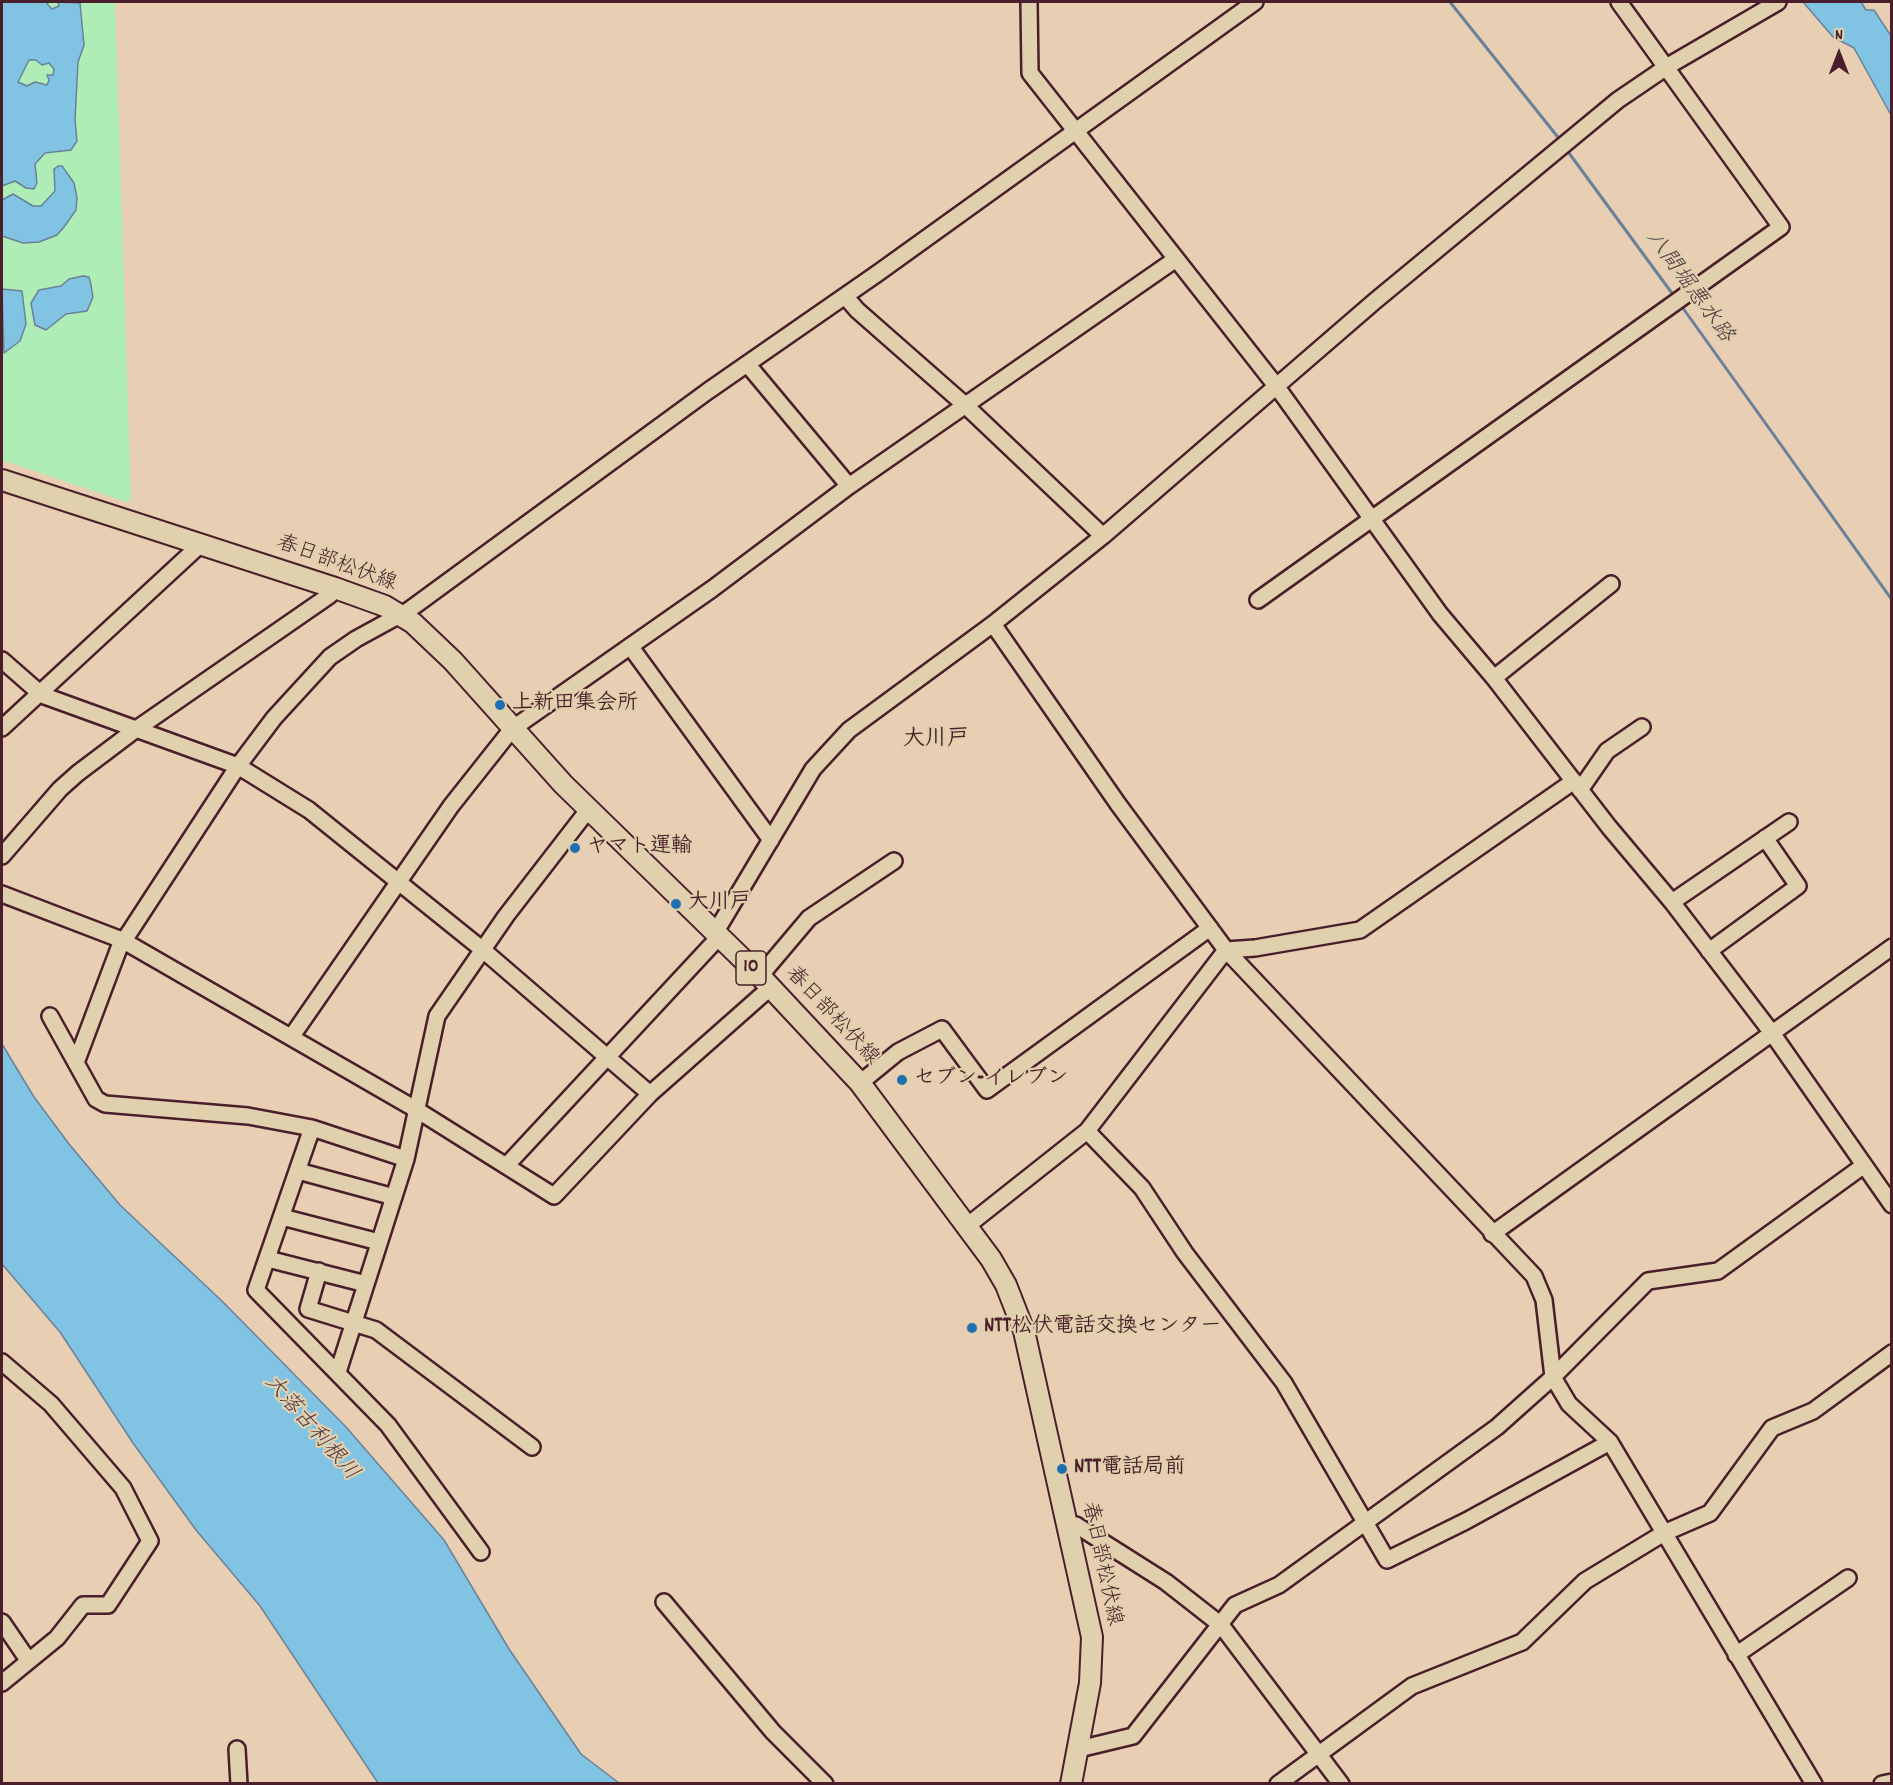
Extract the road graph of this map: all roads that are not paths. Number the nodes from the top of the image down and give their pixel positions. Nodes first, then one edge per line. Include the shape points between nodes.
1 (1029, 2) edge
2 (1255, 2) edge
3 (1619, 2) edge
4 (1778, 2) edge
5 (1668, 66) junction
6 (1076, 130) junction
7 (1176, 259) junction
8 (845, 296) junction
9 (748, 365) junction
10 (1277, 387) junction
11 (965, 405) junction
12 (2, 480) edge
13 (849, 486) junction
14 (1371, 517) junction
15 (1103, 536) junction
16 (201, 544) junction
17 (1611, 584) dead end
18 (335, 588) junction
19 (1258, 600) dead end
20 (400, 614) junction
21 (993, 624) junction
22 (630, 646) junction
23 (2, 660) edge
24 (1494, 678) junction
25 (37, 693) junction
26 (1642, 727) dead end
27 (2, 728) edge
28 (512, 729) junction
29 (135, 730) junction
30 (238, 766) junction
31 (1577, 785) junction
32 (588, 810) junction
33 (1789, 822) dead end
34 (1766, 838) junction
35 (771, 840) junction
36 (2, 856) edge
37 (894, 861) dead end
38 (398, 880) junction
39 (2, 894) edge
40 (1672, 902) junction
41 (1210, 928) junction
42 (717, 935) junction
43 (122, 940) junction
44 (1892, 947) edge
45 (483, 950) junction
46 (1226, 950) junction
47 (1709, 951) junction
48 (765, 981) junction
49 (50, 1016) dead end
50 (1772, 1033) junction
51 (292, 1036) junction
52 (607, 1057) junction
53 (77, 1060) junction
54 (860, 1083) junction
55 (650, 1094) junction
56 (417, 1110) junction
57 (312, 1128) junction
58 (1087, 1131) junction
59 (406, 1159) junction
60 (506, 1166) junction
61 (1863, 1166) junction
62 (298, 1171) junction
63 (394, 1197) junction
64 (1892, 1205) edge
65 (282, 1216) junction
66 (968, 1226) junction
67 (1492, 1234) junction
68 (380, 1242) junction
69 (268, 1259) junction
70 (319, 1271) junction
71 (366, 1284) junction
72 (354, 1322) junction
73 (1892, 1353) edge
74 (2, 1362) edge
75 (338, 1372) junction
76 (1553, 1377) junction
77 (1610, 1442) junction
78 (532, 1447) dead end
79 (1363, 1523) junction
80 (1076, 1525) dead end
81 (1664, 1533) junction
82 (481, 1552) dead end
83 (1848, 1578) dead end
84 (664, 1602) dead end
85 (2, 1622) edge
86 (1221, 1625) junction
87 (1736, 1655) junction
88 (28, 1660) junction
89 (2, 1683) edge
90 (237, 1749) dead end
91 (1079, 1749) junction
92 (1320, 1754) junction
93 (1892, 1782) edge
94 (239, 1784) edge
95 (825, 1784) edge
96 (1071, 1784) edge
97 (1278, 1784) edge
98 (1341, 1784) edge
99 (1814, 1784) edge
100 (1882, 1784) edge

1 - 6 street via 1030,73
2 - 6 street
3 - 5 street
4 - 5 street
5 - 10 street via 1563,144
5 - 14 street via 1781,227
6 - 7 street
6 - 8 street
7 - 10 street
7 - 11 street
8 - 9 street
8 - 11 street
9 - 13 street
9 - 20 street
10 - 14 street
10 - 15 street
11 - 13 street
11 - 15 street
12 - 16 main road, 春日部松伏線 / 10
13 - 22 street
14 - 19 street
14 - 24 street via 1440,614
15 - 21 street
16 - 18 main road, 春日部松伏線 / 10
16 - 25 street
17 - 24 street
18 - 20 main road, 春日部松伏線 / 10
18 - 29 street
20 - 28 main road, 春日部松伏線 / 10 via 453,662
20 - 30 street via 330,657 274,718
21 - 35 street via 846,733 813,770
21 - 41 street
22 - 28 street
22 - 35 street
23 - 25 street
24 - 31 street
25 - 27 street
25 - 29 street
26 - 31 street via 1607,751
28 - 32 main road, 春日部松伏線 / 10
28 - 38 street
29 - 30 street
29 - 36 street via 60,789
30 - 38 street via 309,810
30 - 43 street
31 - 40 street
31 - 46 street via 1360,930
32 - 42 main road, 春日部松伏線 / 10
32 - 45 street
33 - 34 street
34 - 40 street
34 - 47 street via 1798,886
35 - 42 street
37 - 48 street via 809,918
38 - 45 street
38 - 51 street
39 - 43 street
40 - 47 street
41 - 46 street
41 - 54 street via 987,1090 942,1029 898,1052
42 - 48 main road, 春日部松伏線 / 10
42 - 52 street
43 - 51 street
43 - 53 street
44 - 50 street
45 - 52 street
45 - 56 street via 437,1016
46 - 58 street
46 - 67 street
47 - 50 street
48 - 54 main road, 春日部松伏線 / 10
48 - 55 street
49 - 53 street
50 - 61 street
50 - 67 street
51 - 56 street
52 - 55 street
52 - 60 street
53 - 57 street via 96,1099 105,1104 248,1116
54 - 66 main road, 春日部松伏線 / 10
55 - 60 street via 554,1196
56 - 59 street
56 - 60 street
57 - 59 street
57 - 62 street
58 - 66 street
58 - 79 street via 1142,1188 1185,1253 1284,1383
59 - 63 street
61 - 64 street
61 - 76 street via 1718,1271 1648,1281
62 - 63 street
62 - 65 street
63 - 68 street
65 - 68 street
65 - 69 street
66 - 91 main road, 春日部松伏線 / 10 via 1006,1285 1024,1331 1090,1621 1090,1683
67 - 76 street via 1534,1276 1544,1300
68 - 71 street
69 - 70 street
69 - 75 street via 256,1290
70 - 71 street
70 - 72 street via 308,1309
71 - 72 street
72 - 75 street
72 - 78 street via 376,1330
73 - 81 street via 1813,1411 1772,1428 1710,1513
74 - 88 street via 51,1404 123,1488 150,1541 108,1605 83,1605 57,1638
75 - 82 street via 388,1425
76 - 77 street via 1569,1404
76 - 79 street via 1497,1427
77 - 79 street via 1387,1560
77 - 81 street
79 - 86 street via 1279,1585 1235,1605
80 - 86 street via 1166,1582
81 - 87 street
81 - 92 street via 1585,1581 1522,1642 1412,1686
83 - 87 street
84 - 95 street via 773,1732
85 - 88 street
86 - 91 street via 1133,1736
86 - 92 street
87 - 99 street
88 - 89 street
90 - 94 street
91 - 96 main road, 春日部松伏線 / 10
92 - 97 street
92 - 98 street
93 - 100 street

